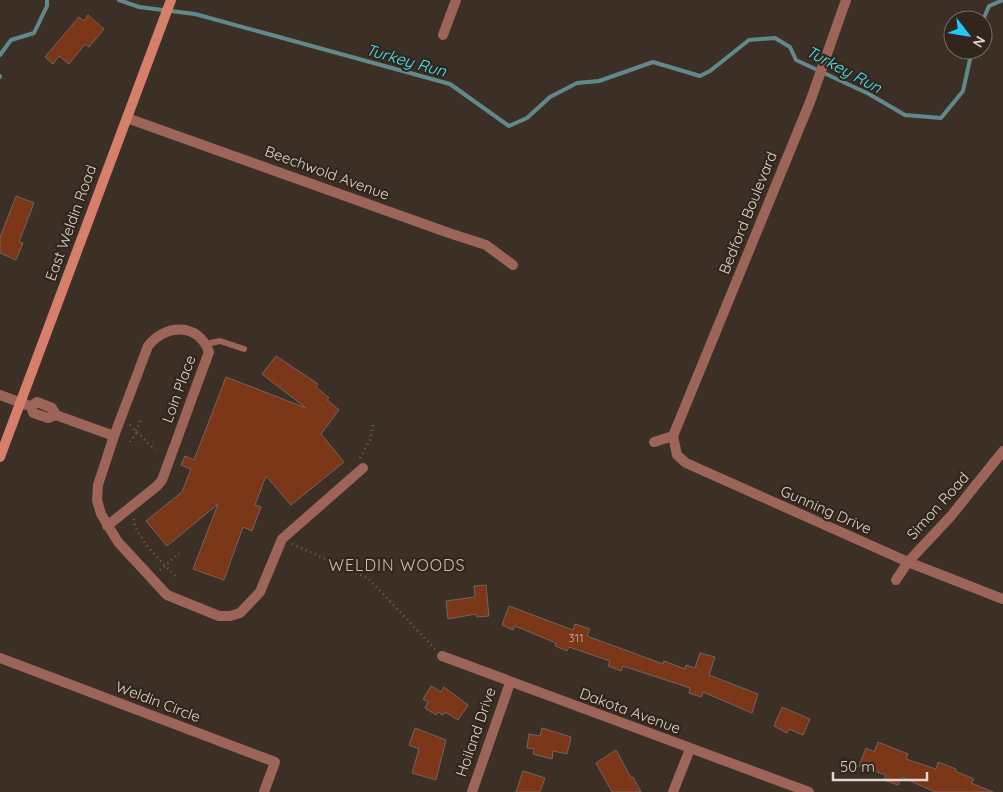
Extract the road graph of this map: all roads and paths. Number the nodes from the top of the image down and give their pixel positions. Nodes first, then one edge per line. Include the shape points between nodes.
1 (171, 0) edge
2 (456, 0) edge
3 (846, 0) edge
4 (443, 35) dead end
5 (126, 118) junction
6 (513, 264) dead end
7 (206, 344) junction
8 (244, 349) dead end
9 (0, 395) edge
10 (20, 403) junction
11 (141, 420) dead end
12 (374, 421) dead end
13 (127, 422) dead end
14 (137, 432) junction
15 (114, 436) junction
16 (673, 436) junction
17 (130, 442) dead end
18 (654, 442) dead end
19 (155, 450) dead end
20 (1003, 451) edge
21 (0, 457) edge
22 (359, 466) joint
23 (107, 526) junction
24 (282, 540) junction
25 (179, 553) dead end
26 (908, 562) junction
27 (158, 571) dead end
28 (896, 580) dead end
29 (1003, 599) edge
30 (442, 656) joint
31 (0, 658) edge
32 (510, 683) junction
33 (690, 749) junction
34 (264, 792) edge
35 (472, 792) edge
36 (673, 792) edge
37 (809, 792) edge

1 - 5 street, East Weldin Road
2 - 4 street
3 - 16 street, Bedford Boulevard via 817,84
5 - 6 street, Beechwold Avenue via 476,240
5 - 10 street, East Weldin Road
7 - 8 lane via 220,341
7 - 15 street, Loin Place via 200,337 183,330 172,329 155,338 148,346
7 - 23 street, Loin Place via 206,360 162,480
9 - 10 street
10 - 15 street via 31,406 36,402 52,408 56,415
10 - 21 street, East Weldin Road
11 - 14 path
12 - 22 path
13 - 14 path
14 - 17 path
14 - 19 path
15 - 23 street, Loin Place via 98,493 101,514
16 - 18 street
16 - 26 street, Gunning Drive via 677,455 686,463
20 - 26 street, Simon Road via 952,516
22 - 24 street, Loin Place
23 - 24 street, Loin Place via 167,595 219,616 240,613 254,601
24 - 30 path via 368,578
25 - 27 path
26 - 28 street, Simon Road
26 - 29 street, Gunning Drive
30 - 32 street, Dakota Avenue
31 - 34 street, Weldin Circle via 275,762
32 - 33 street, Dakota Avenue
32 - 35 street, Hoiland Drive
33 - 36 street
33 - 37 street, Dakota Avenue

